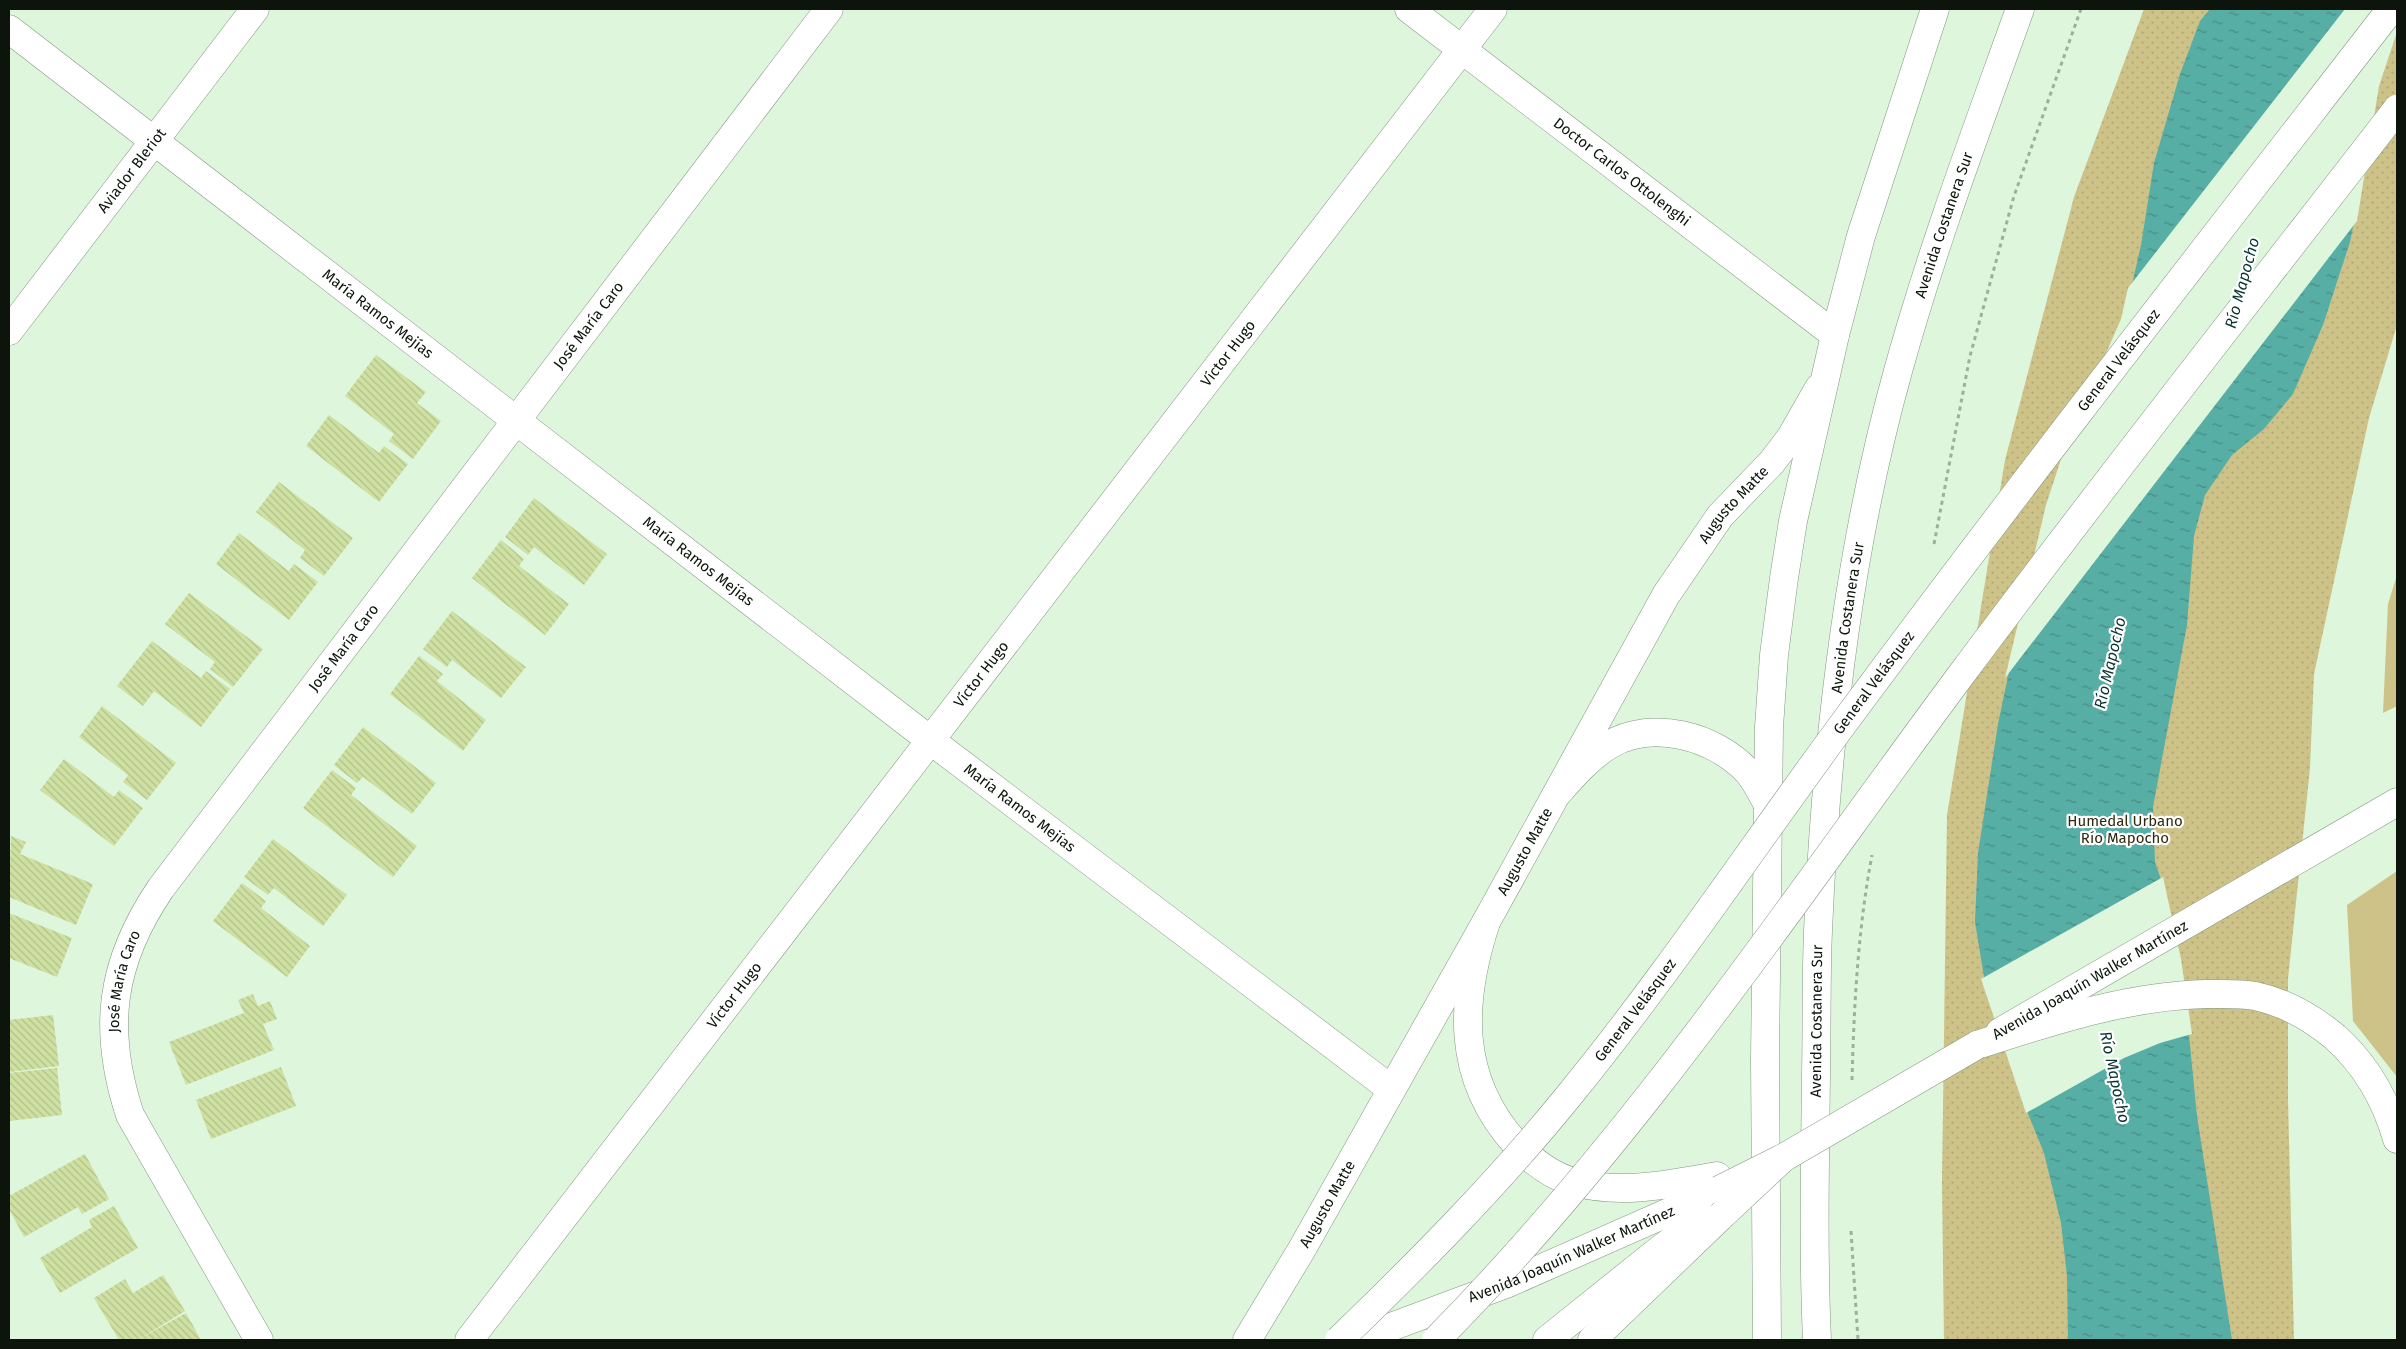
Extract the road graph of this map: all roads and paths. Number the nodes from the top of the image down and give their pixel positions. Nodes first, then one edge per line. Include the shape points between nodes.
1 (255, 9) edge
2 (829, 9) edge
3 (1409, 9) edge
4 (1492, 9) edge
5 (1935, 9) edge
6 (2020, 9) edge
7 (2391, 9) edge
8 (9, 29) edge
9 (1462, 49) junction
10 (2397, 110) edge
11 (154, 141) junction
12 (9, 331) edge
13 (1835, 335) junction
14 (1825, 378) junction
15 (515, 420) junction
16 (930, 740) junction
17 (1556, 795) junction
18 (2397, 802) edge
19 (1768, 805) junction
20 (1486, 922) junction
21 (1977, 1045) junction
22 (1391, 1090) junction
23 (2397, 1139) edge
24 (1783, 1158) junction
25 (1719, 1197) junction
26 (259, 1340) edge
27 (469, 1340) edge
28 (1247, 1340) edge
29 (1339, 1340) edge
30 (1356, 1340) edge
31 (1436, 1340) edge
32 (1547, 1340) edge
33 (1592, 1340) edge
34 (1766, 1340) edge
35 (1817, 1340) edge

1 - 11 main road, Aviador Bleriot
2 - 15 main road, José María Caro
3 - 9 main road, Doctor Carlos Ottolenghi
4 - 9 main road, Víctor Hugo
5 - 13 main road via 1861,236
6 - 35 main road, Avenida Costanera Sur via 1962,173 1898,373 1855,563 1826,798 1818,932 1814,1270
7 - 29 main road, General Velásquez, bridge via 2035,468 1568,1098 1452,1228
8 - 11 main road, María Ramos Mejías
9 - 13 main road, Doctor Carlos Ottolenghi
9 - 16 main road, Víctor Hugo
10 - 31 main road, bridge via 1974,659 1740,979 1633,1118 1530,1242
11 - 12 main road, Aviador Bleriot
11 - 15 main road, María Ramos Mejías
13 - 14 main road
14 - 17 main road, Augusto Matte via 1791,437 1772,462 1720,516 1671,587
14 - 19 main road via 1793,521 1784,578 1774,655
15 - 16 main road, María Ramos Mejías
15 - 26 main road, José María Caro via 161,888 142,916 121,971 114,1015 114,1051 130,1115
16 - 22 main road, María Ramos Mejías
16 - 27 main road, Víctor Hugo
17 - 19 main road via 1578,770 1609,745 1644,732 1662,732 1710,745 1731,757 1749,773
17 - 20 main road, Augusto Matte
18 - 21 main road, Avenida Joaquín Walker Martínez
19 - 34 main road
20 - 22 main road, Augusto Matte
20 - 25 main road via 1473,961 1469,991 1472,1064 1491,1110 1514,1141 1547,1171 1573,1182 1602,1188
21 - 23 main road via 2054,1021 2140,1000 2180,995 2254,996 2303,1014 2352,1054 2382,1098
21 - 24 main road, Avenida Joaquín Walker Martínez, bridge
22 - 28 main road, Augusto Matte
24 - 25 main road, bridge
24 - 25 main road, bridge
25 - 30 main road, Avenida Joaquín Walker Martínez via 1506,1284
25 - 32 main road, Avenida Joaquín Walker Martínez via 1658,1251
25 - 33 main road

